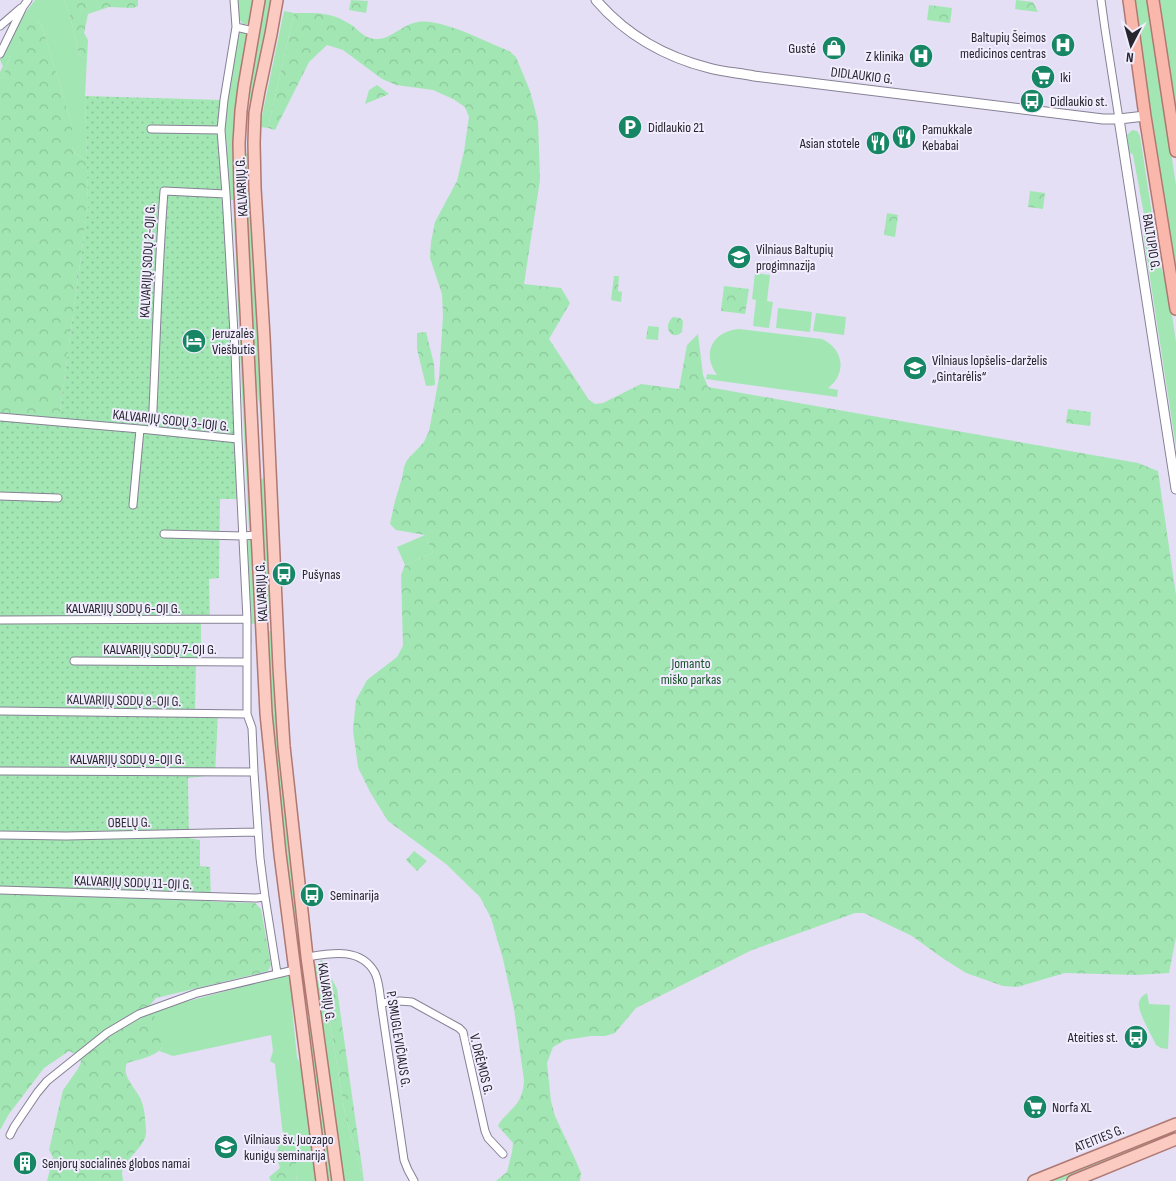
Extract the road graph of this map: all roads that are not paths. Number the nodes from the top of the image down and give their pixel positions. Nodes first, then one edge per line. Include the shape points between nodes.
1 (28, 0) edge
2 (234, 0) edge
3 (259, 0) edge
4 (277, 0) edge
5 (596, 0) edge
6 (1101, 0) edge
7 (1129, 0) edge
8 (1153, 0) edge
9 (23, 7) junction
10 (0, 26) edge
11 (236, 27) junction
12 (253, 30) junction
13 (0, 54) edge
14 (1145, 116) junction
15 (1119, 119) junction
16 (150, 128) dead end
17 (221, 130) junction
18 (239, 143) junction
19 (254, 143) junction
20 (1176, 151) edge
21 (226, 194) junction
22 (1176, 309) edge
23 (235, 351) junction
24 (248, 351) junction
25 (0, 418) edge
26 (140, 429) junction
27 (152, 430) junction
28 (238, 439) junction
29 (255, 476) junction
30 (270, 476) junction
31 (1176, 488) edge
32 (0, 496) edge
33 (58, 498) dead end
34 (133, 505) dead end
35 (164, 534) dead end
36 (258, 535) junction
37 (243, 536) junction
38 (247, 619) junction
39 (0, 620) edge
40 (74, 661) dead end
41 (246, 662) junction
42 (0, 711) edge
43 (247, 714) junction
44 (0, 771) edge
45 (254, 772) junction
46 (258, 832) junction
47 (0, 835) edge
48 (0, 890) edge
49 (265, 897) junction
50 (307, 957) junction
51 (294, 965) junction
52 (277, 973) junction
53 (381, 1003) junction
54 (1176, 1124) edge
55 (10, 1135) dead end
56 (1176, 1139) edge
57 (503, 1154) dead end
58 (1049, 1178) edge
59 (322, 1181) edge
60 (338, 1181) edge
61 (414, 1181) edge
62 (1034, 1181) edge
63 (1073, 1181) edge

1 - 9 street
2 - 11 street
3 - 12 main road, KALVARIJŲ G.
4 - 19 main road, KALVARIJŲ G. via 258,91
5 - 15 street, DIDLAUKIO G. via 620,24 648,44 710,68
6 - 15 street, BALTUPIO G.
7 - 14 highway
8 - 20 highway
9 - 10 street
9 - 13 street
11 - 12 street
11 - 17 street
12 - 18 main road, KALVARIJŲ G.
14 - 15 street, DIDLAUKIO G.
14 - 22 highway
15 - 31 street, BALTUPIO G.
16 - 17 street
17 - 21 street
18 - 19 main road
18 - 24 main road, KALVARIJŲ G.
19 - 30 main road, KALVARIJŲ G.
21 - 23 street, KALVARIJŲ SODŲ 3-IOJI G.
21 - 27 street, KALVARIJŲ SODŲ 2-OJI G. via 164,191
23 - 24 street
23 - 28 street, KALVARIJŲ SODŲ 3-IOJI G.
24 - 29 main road, KALVARIJŲ G.
25 - 26 street, KALVARIJŲ SODŲ 3-IOJI G.
26 - 27 street, KALVARIJŲ SODŲ 3-IOJI G.
26 - 34 street
27 - 28 street, KALVARIJŲ SODŲ 3-IOJI G.
28 - 37 street
29 - 30 main road
29 - 36 main road, KALVARIJŲ G.
30 - 50 main road, KALVARIJŲ G. via 284,746
32 - 33 street
35 - 37 street
36 - 37 street
36 - 51 main road, KALVARIJŲ G. via 266,713
37 - 38 street
38 - 39 street, KALVARIJŲ SODŲ 6-OJI G.
38 - 41 street
40 - 41 street, KALVARIJŲ SODŲ 7-OJI G.
41 - 43 street
42 - 43 street, KALVARIJŲ SODŲ 8-OJI G.
43 - 45 street via 252,728
44 - 45 street, KALVARIJŲ SODŲ 9-OJI G.
45 - 46 street
46 - 47 street, OBELŲ G.
46 - 49 street
48 - 49 street, KALVARIJŲ SODŲ 11-OJI G.
49 - 52 street
50 - 51 main road
50 - 53 street, P. SMUGLEVIČIAUS G. via 347,953 364,960 377,978
50 - 60 main road, KALVARIJŲ G.
51 - 52 street
51 - 59 main road, KALVARIJŲ G.
52 - 55 street via 197,993 139,1014 107,1033 47,1081
53 - 57 street, V. DRĖMOS G. via 412,1002 463,1032 485,1131
53 - 61 street, P. SMUGLEVIČIAUS G. via 404,1160
54 - 58 main road, ATEITIES G.
56 - 63 main road
58 - 62 main road, ATEITIES G.

